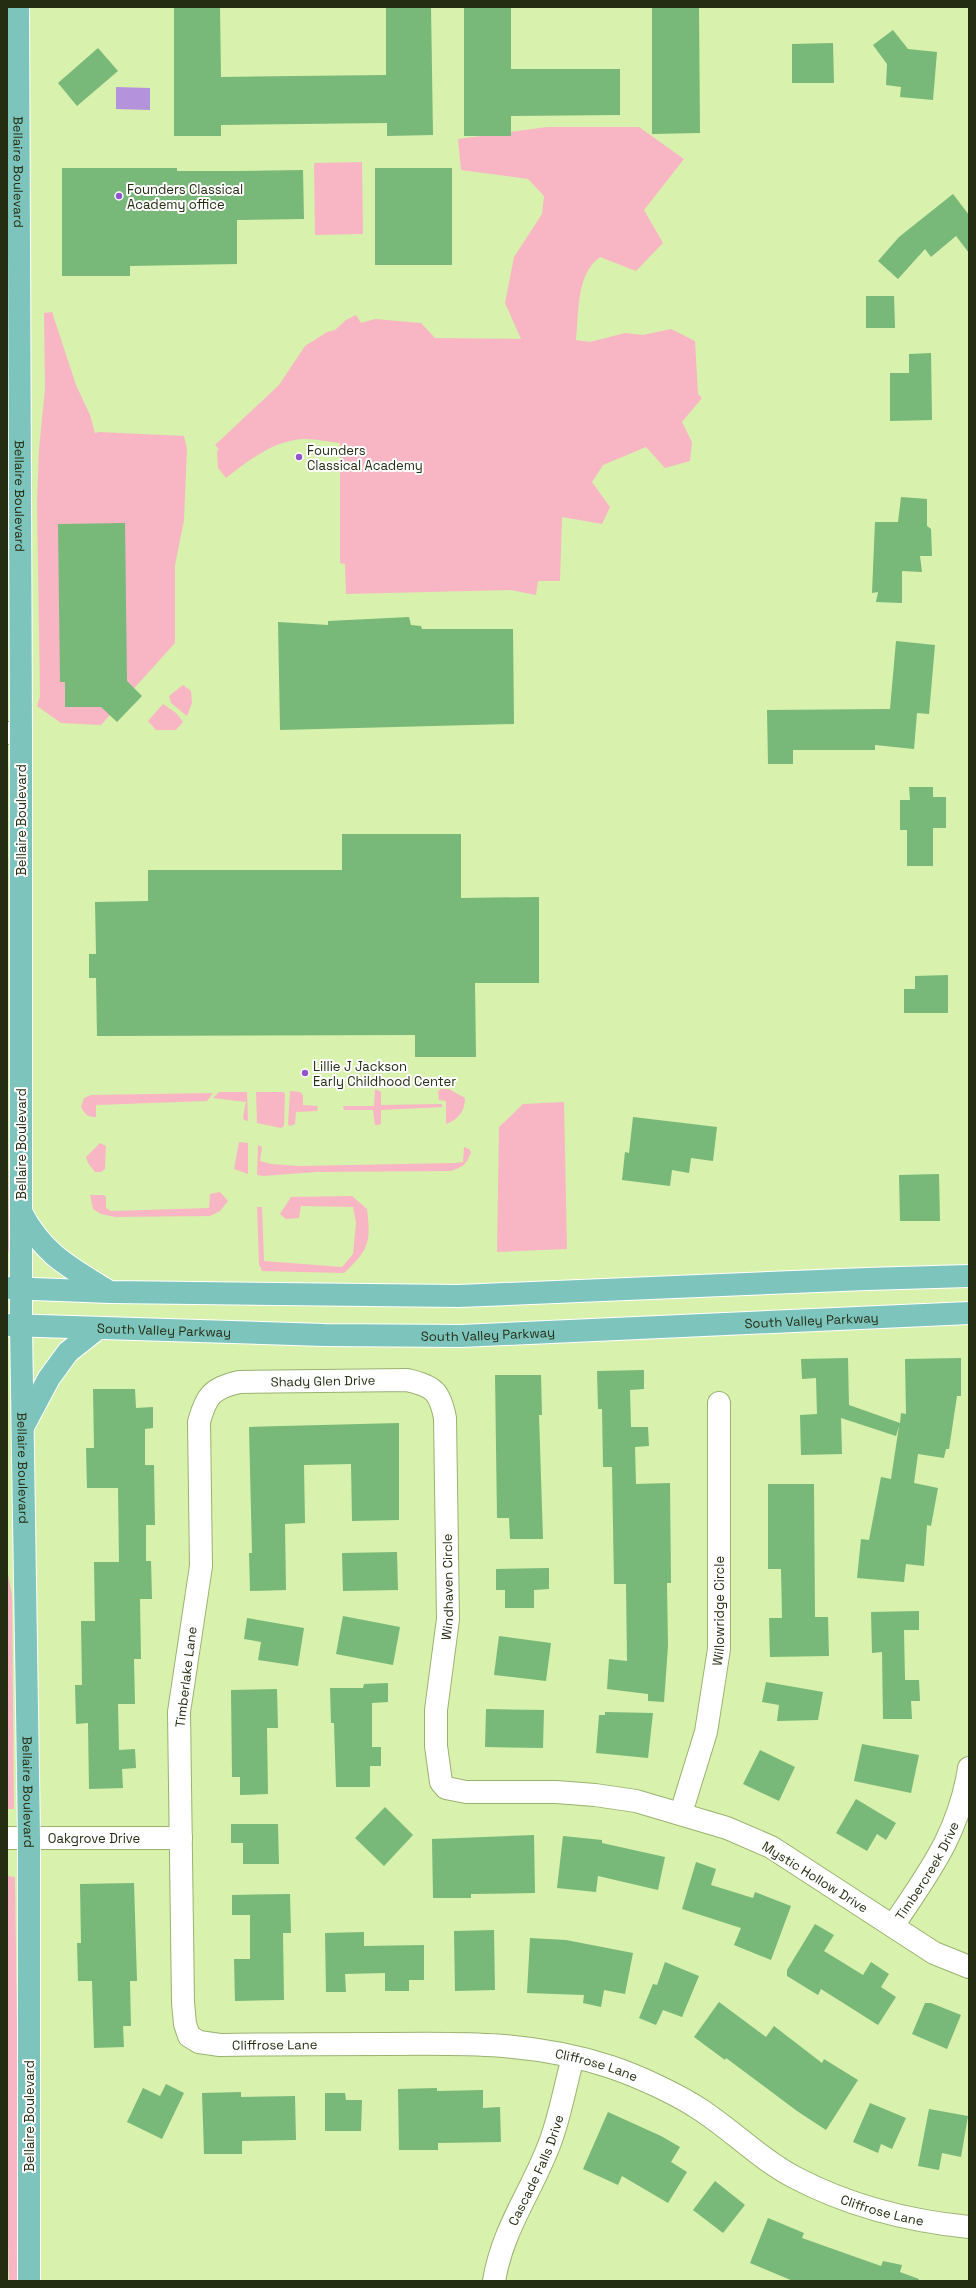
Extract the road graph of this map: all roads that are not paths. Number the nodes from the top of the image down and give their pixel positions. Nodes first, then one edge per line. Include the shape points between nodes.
1 (18, 7) edge
2 (13, 296) edge
3 (14, 733) edge
4 (14, 775) edge
5 (21, 1211) junction
6 (969, 1276) edge
7 (14, 1288) edge
8 (111, 1292) junction
9 (969, 1313) edge
10 (14, 1326) edge
11 (97, 1329) junction
12 (436, 1391) joint
13 (211, 1393) joint
14 (719, 1403) dead end
15 (24, 1426) junction
16 (969, 1768) edge
17 (441, 1782) joint
18 (682, 1813) junction
19 (7, 1838) edge
20 (29, 1838) junction
21 (181, 1838) junction
22 (893, 1926) junction
23 (969, 1967) edge
24 (189, 2036) joint
25 (573, 2057) junction
26 (969, 2228) edge
27 (29, 2281) edge
28 (494, 2281) edge

1 - 2 main road, Bellaire Boulevard
2 - 3 main road, Bellaire Boulevard
3 - 4 main road, Bellaire Boulevard
4 - 5 main road, Bellaire Boulevard
5 - 7 main road, Bellaire Boulevard
5 - 8 main road via 33,1233 60,1262
6 - 8 main road via 866,1278 459,1296
7 - 8 main road
7 - 10 main road, Bellaire Boulevard
9 - 11 main road, South Valley Parkway via 461,1336 324,1336
10 - 11 main road, South Valley Parkway
10 - 15 main road, Bellaire Boulevard
11 - 15 main road via 68,1352 49,1378
12 - 13 street, Shady Glen Drive via 422,1383 407,1380 239,1382
12 - 17 street, Windhaven Circle via 445,1418 448,1620 436,1710 436,1746
13 - 21 street, Timberlake Lane via 203,1407 199,1422 201,1566 180,1712
14 - 18 street, Willowridge Circle via 719,1649 706,1732
15 - 20 main road, Bellaire Boulevard
16 - 22 street, Timbercreek Drive via 955,1824 940,1855
17 - 18 street, Mystic Hollow Drive via 446,1788 466,1792 556,1792 595,1795 636,1801
18 - 22 street, Mystic Hollow Drive via 727,1828 770,1847
19 - 20 street, Oakgrove Drive
20 - 21 street, Oakgrove Drive
20 - 27 main road, Bellaire Boulevard
21 - 24 street, Timberlake Lane via 183,2002
22 - 23 street, Mystic Hollow Drive via 934,1953
24 - 25 street, Cliffrose Lane via 199,2042 220,2045 480,2043 530,2048
25 - 26 street, Cliffrose Lane via 612,2068 647,2082 700,2109 749,2147 794,2177 851,2202 895,2217
25 - 28 street, Cascade Falls Drive via 552,2137 511,2223 497,2260

